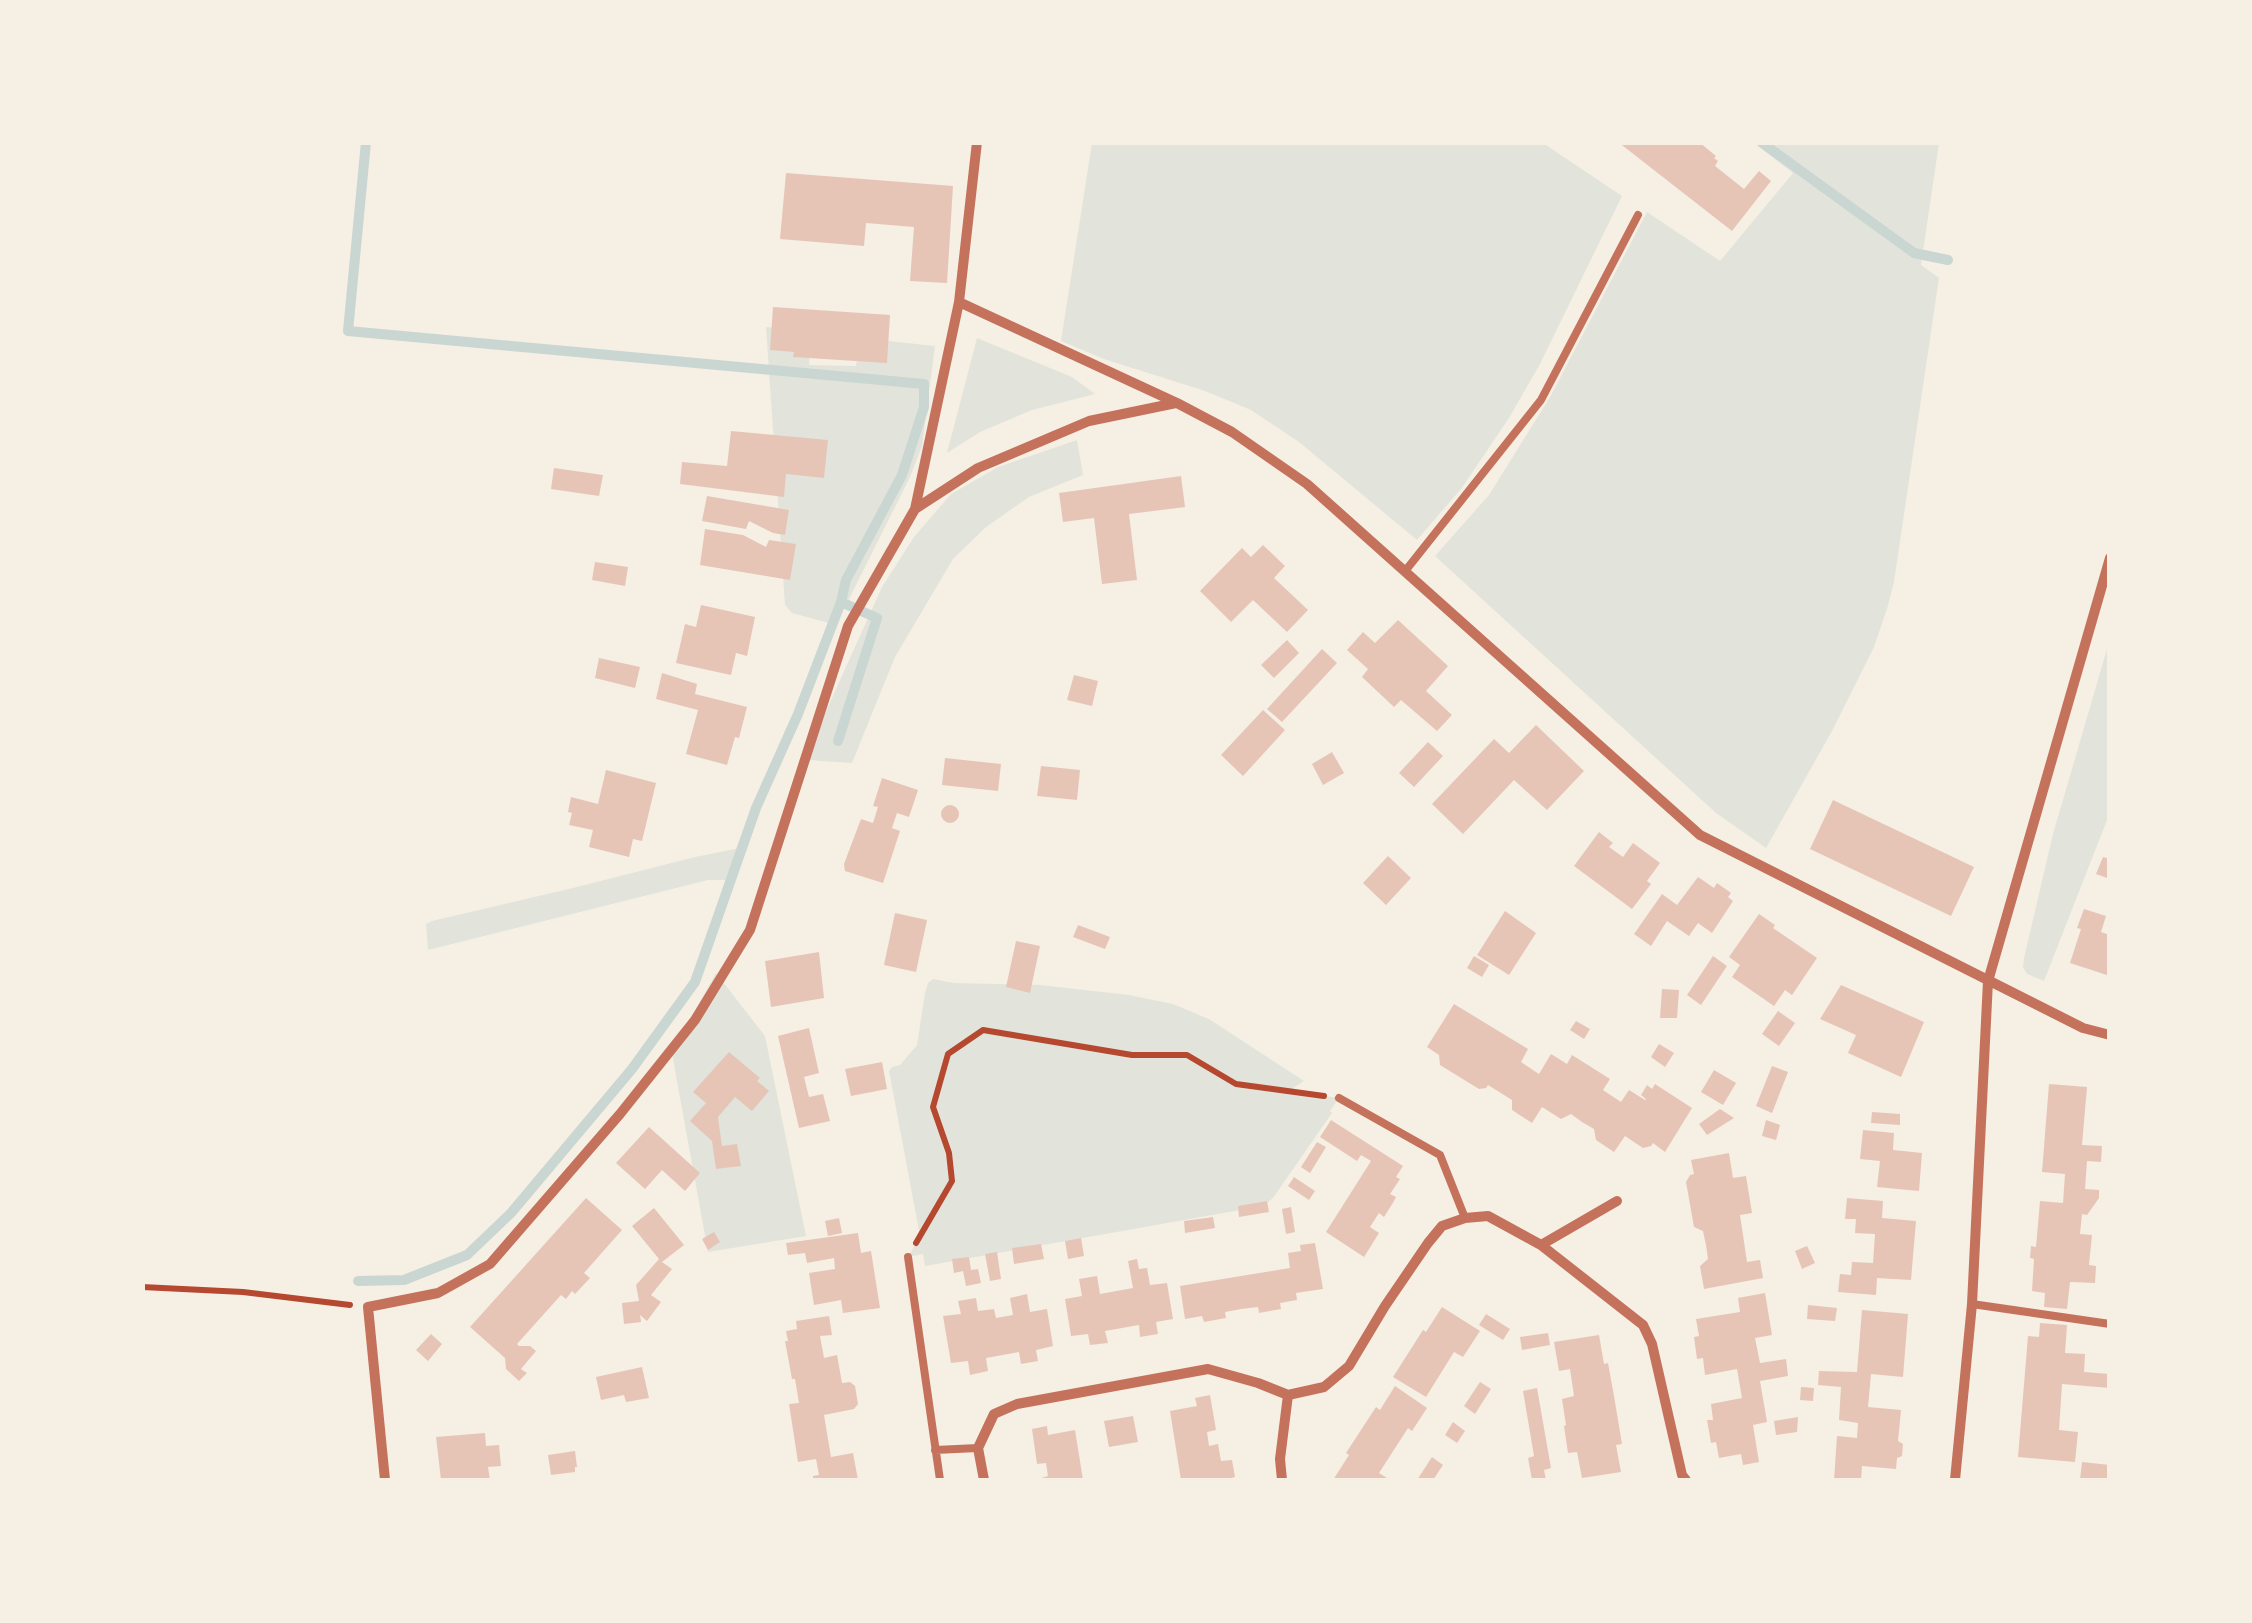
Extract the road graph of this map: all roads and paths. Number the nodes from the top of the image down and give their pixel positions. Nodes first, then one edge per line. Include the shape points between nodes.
1 (978, 142) edge
2 (1638, 215) dead end
3 (959, 302) junction
4 (1177, 402) junction
5 (915, 509) junction
6 (2110, 558) edge
7 (1406, 570) junction
8 (2104, 600) edge
9 (1988, 981) junction
10 (2110, 1035) edge
11 (1338, 1098) joint
12 (1618, 1201) dead end
13 (1465, 1218) junction
14 (1541, 1245) junction
15 (908, 1257) joint
16 (142, 1286) edge
17 (1972, 1304) junction
18 (368, 1307) junction
19 (2110, 1324) edge
20 (1288, 1395) junction
21 (978, 1448) junction
22 (935, 1450) junction
23 (386, 1480) edge
24 (940, 1480) edge
25 (984, 1480) edge
26 (1282, 1480) edge
27 (1686, 1480) edge
28 (1955, 1480) edge

1 - 3 street
2 - 7 lane via 1540,400
3 - 4 street
3 - 5 street
4 - 5 street via 1089,421 978,468
4 - 7 street via 1307,484
5 - 18 street via 848,626 750,930 695,1020 490,1264 438,1293
6 - 8 street
7 - 9 street via 1700,834
8 - 9 street
9 - 10 street
9 - 17 street
11 - 13 lane via 1440,1155
11 - 15 path via 1236,1084 1186,1055 1132,1055 983,1030 948,1054 933,1107 952,1181
12 - 14 street
13 - 14 street via 1488,1216
13 - 20 street via 1442,1226 1428,1243 1349,1366 1324,1387
14 - 27 street via 1643,1325
15 - 22 lane
16 - 18 path
17 - 19 lane
17 - 28 street
18 - 23 street
20 - 21 street via 1208,1369 1017,1404 994,1414
20 - 26 street
21 - 22 lane
21 - 25 street
22 - 24 lane

